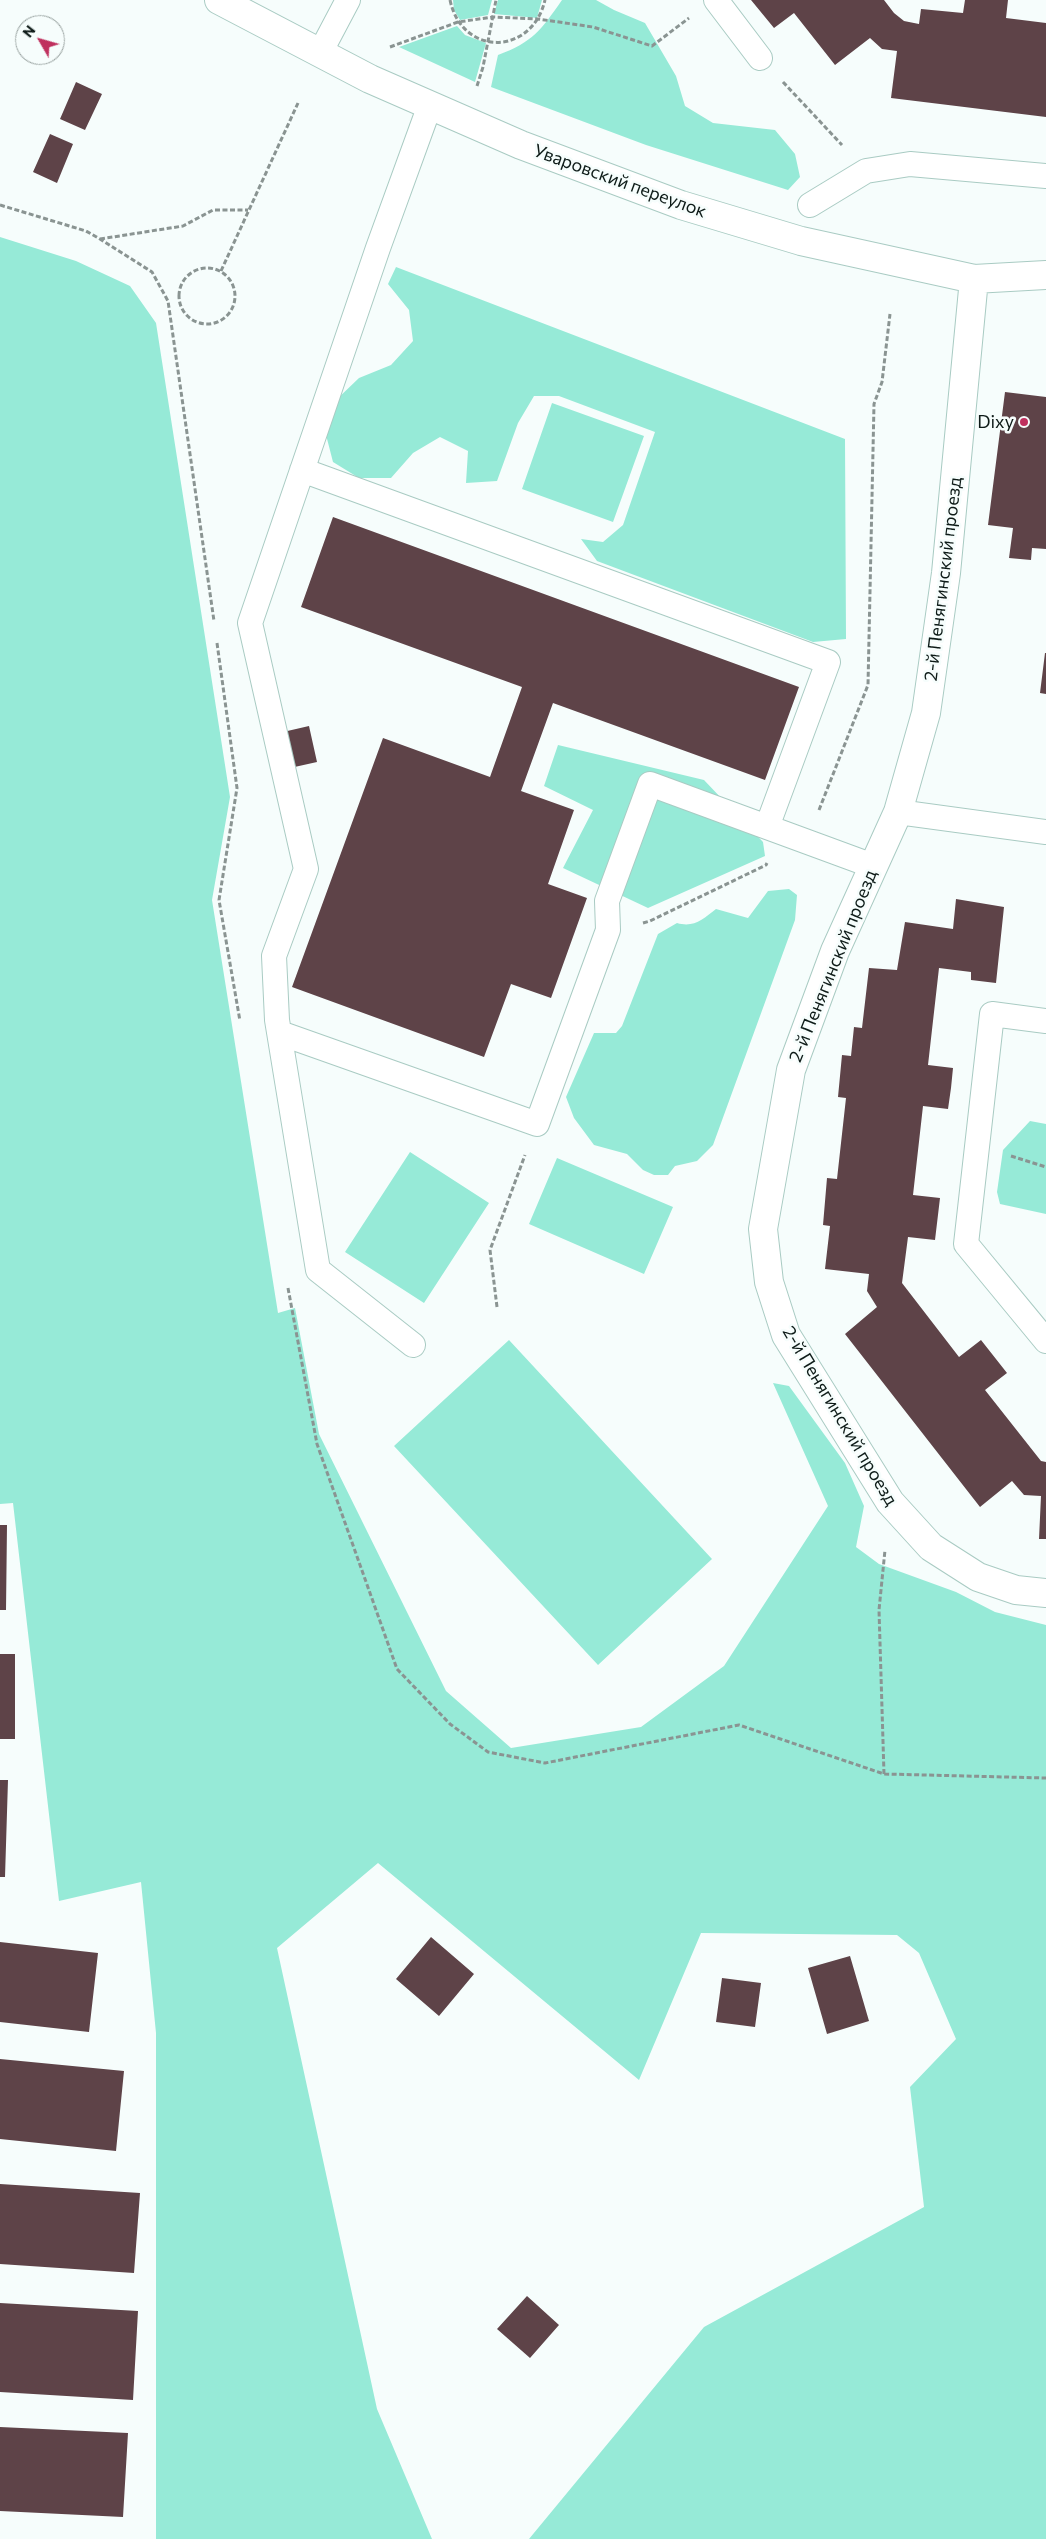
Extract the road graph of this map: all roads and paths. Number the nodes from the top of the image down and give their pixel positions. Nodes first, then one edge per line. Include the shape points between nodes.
1 (219, 0) edge
2 (348, 0) edge
3 (450, 0) edge
4 (496, 0) edge
5 (545, 0) edge
6 (716, 0) edge
7 (493, 17) junction
8 (690, 17) dead end
9 (538, 19) junction
10 (458, 22) junction
11 (488, 42) junction
12 (387, 48) dead end
13 (320, 53) junction
14 (760, 58) dead end
15 (476, 89) dead end
16 (791, 91) dead end
17 (298, 103) dead end
18 (430, 105) junction
19 (848, 152) dead end
20 (1046, 176) edge
21 (0, 205) edge
22 (810, 205) dead end
23 (248, 210) junction
24 (100, 239) junction
25 (222, 271) junction
26 (1046, 275) edge
27 (974, 279) junction
28 (890, 314) dead end
29 (302, 470) junction
30 (214, 622) dead end
31 (217, 642) dead end
32 (898, 812) junction
33 (773, 829) junction
34 (1046, 832) edge
35 (806, 841) junction
36 (873, 866) junction
37 (608, 930) junction
38 (1046, 1021) edge
39 (241, 1026) dead end
40 (280, 1033) junction
41 (537, 1124) junction
42 (1002, 1154) dead end
43 (1046, 1167) edge
44 (287, 1279) dead end
45 (498, 1307) dead end
46 (1046, 1341) edge
47 (413, 1345) dead end
48 (890, 1502) junction
49 (1046, 1594) edge
50 (884, 1774) junction
51 (1046, 1778) edge

1 - 13 street, Уваровский переулок
2 - 13 lane
3 - 10 path
4 - 7 path
5 - 9 path
6 - 14 lane
7 - 9 path
7 - 10 path
7 - 11 path
8 - 9 path via 652,46 593,27
9 - 11 path via 528,32 516,39
10 - 11 path via 467,32
10 - 12 path
11 - 15 path
13 - 18 street, Уваровский переулок
16 - 19 path
17 - 23 path
18 - 27 street, Уваровский переулок via 521,145 681,206 801,241
18 - 29 lane
20 - 22 lane via 910,164 866,171
21 - 24 path via 86,231
23 - 24 path via 214,210 183,226
23 - 25 path
24 - 30 path via 152,272 168,301
25 - 25 path via 232,281 237,296 233,310 222,321 207,325 193,322 182,311 178,297 182,282 193,271 207,267
26 - 27 street, Уваровский переулок
27 - 32 street, 2-й Пенягинский проезд via 946,573 926,714
28 - 35 path via 882,382 874,404 868,685
29 - 33 lane via 828,662
29 - 40 lane via 250,623 306,869 274,956
31 - 39 path via 237,788 218,900
32 - 34 lane
32 - 36 street, 2-й Пенягинский проезд
33 - 35 lane
33 - 37 path via 766,865 650,921
33 - 37 lane via 650,784 607,901
35 - 36 lane
36 - 48 street, 2-й Пенягинский проезд via 835,952 791,1070 763,1230 769,1282 786,1335
37 - 41 lane
38 - 46 lane via 992,1014 966,1244
40 - 41 lane
40 - 47 lane via 318,1270
41 - 45 path via 490,1250
42 - 43 path
44 - 50 path via 317,1444 397,1669 450,1724 488,1752 545,1764 738,1725
48 - 49 street, 2-й Пенягинский проезд via 931,1547 978,1577 1016,1590
48 - 50 path via 879,1610
50 - 51 path

